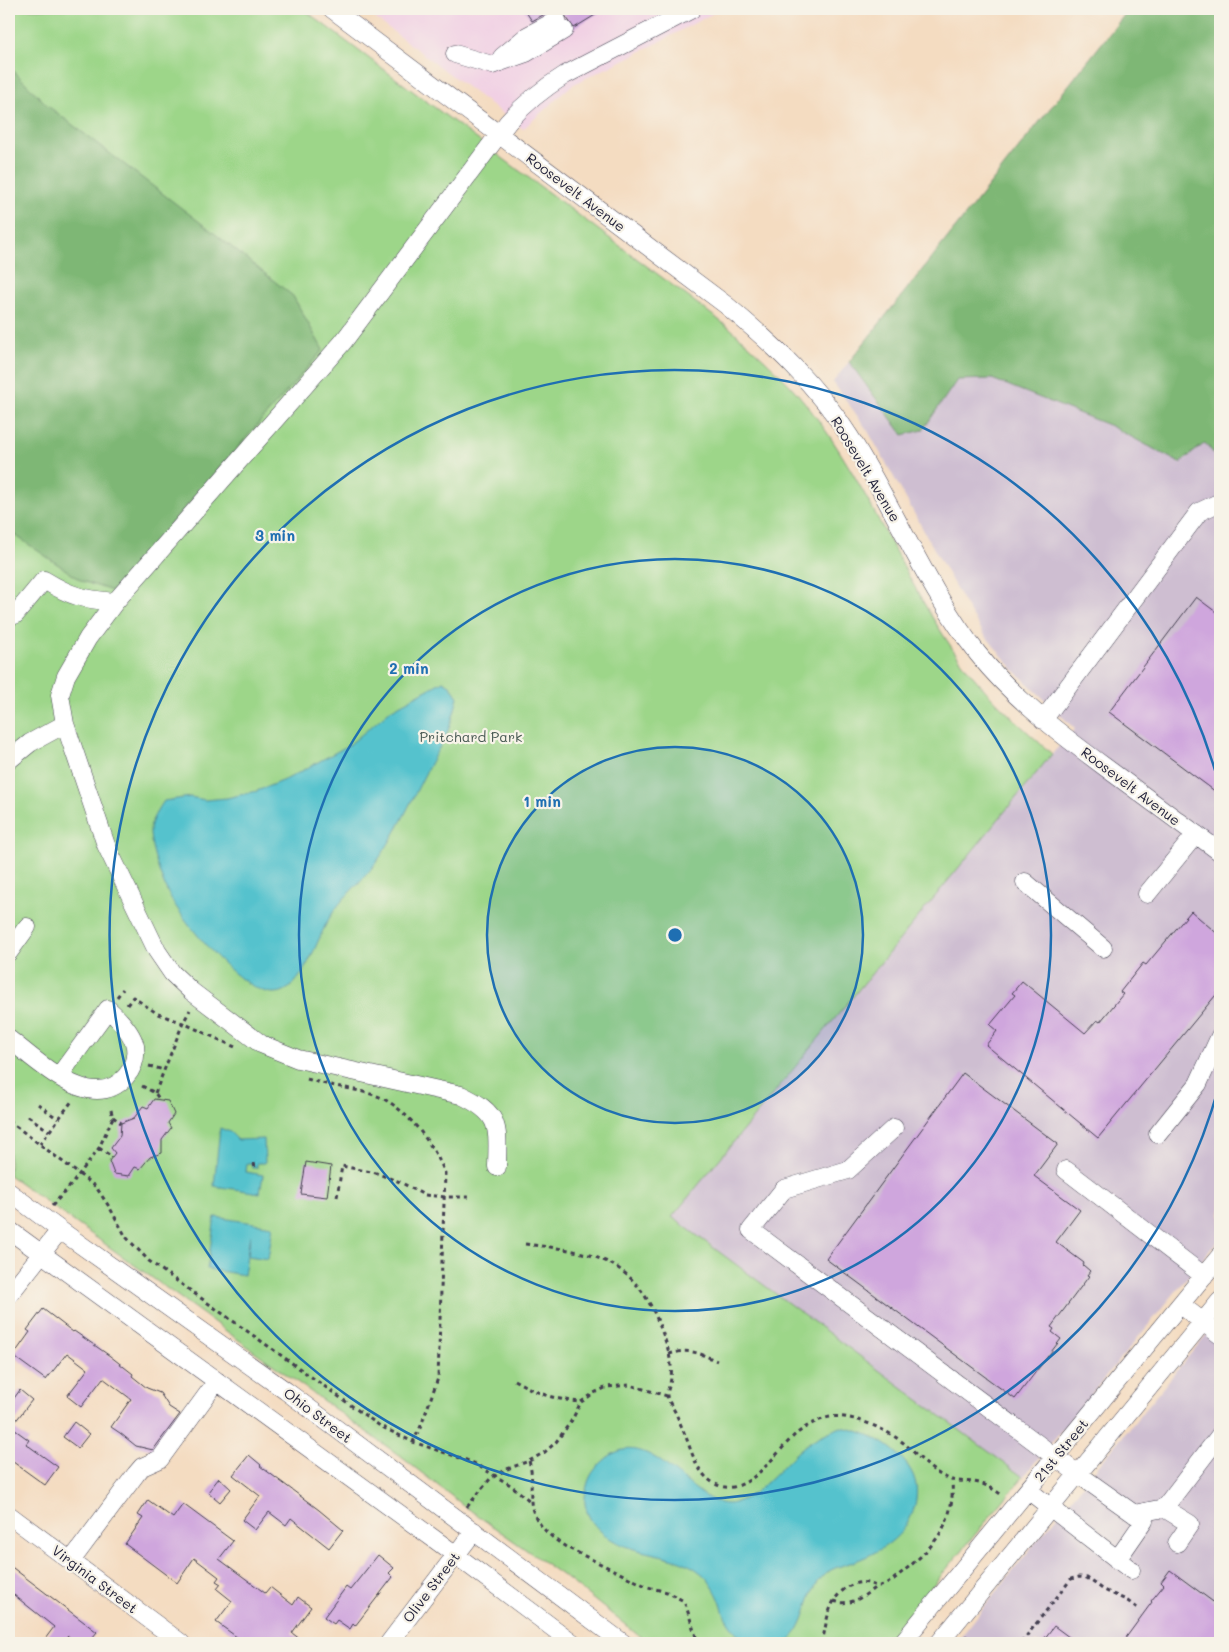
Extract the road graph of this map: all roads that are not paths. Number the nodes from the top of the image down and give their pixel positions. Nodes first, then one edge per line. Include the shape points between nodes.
1 (332, 9) edge
2 (692, 9) edge
3 (561, 25) dead end
4 (455, 54) dead end
5 (499, 134) junction
6 (1220, 504) edge
7 (115, 602) junction
8 (16, 615) dead end
9 (1043, 720) junction
10 (65, 724) junction
11 (9, 760) edge
12 (1196, 834) junction
13 (1220, 852) edge
14 (1025, 882) dead end
15 (1147, 894) dead end
16 (27, 928) dead end
17 (1103, 948) dead end
18 (9, 952) edge
19 (1220, 1036) edge
20 (9, 1040) edge
21 (58, 1076) junction
22 (894, 1128) dead end
23 (1158, 1134) dead end
24 (497, 1167) dead end
25 (1066, 1170) dead end
26 (9, 1192) edge
27 (9, 1230) edge
28 (60, 1230) junction
29 (41, 1254) junction
30 (1220, 1256) edge
31 (1204, 1276) junction
32 (9, 1295) edge
33 (1220, 1301) edge
34 (1180, 1305) junction
35 (1203, 1322) junction
36 (1220, 1335) edge
37 (217, 1382) junction
38 (1220, 1435) edge
39 (1055, 1457) junction
40 (1078, 1474) junction
41 (1028, 1490) junction
42 (1050, 1508) junction
43 (1164, 1508) junction
44 (9, 1514) edge
45 (1139, 1518) junction
46 (474, 1531) junction
47 (1176, 1543) dead end
48 (456, 1556) junction
49 (71, 1561) junction
50 (181, 1643) edge
51 (389, 1643) edge
52 (573, 1643) edge
53 (623, 1643) edge
54 (902, 1643) edge
55 (939, 1643) edge

1 - 5 street, Roosevelt Avenue
2 - 5 street via 551,84 519,110
3 - 4 street via 526,53 492,65
5 - 7 street via 343,342
5 - 9 street, Roosevelt Avenue via 726,305 791,363 850,436 955,623 1005,685
6 - 9 street via 1198,512
7 - 8 street via 85,599 44,580
7 - 10 street via 88,638 66,676 60,695
9 - 12 street, Roosevelt Avenue
10 - 11 street via 30,743
10 - 24 street via 106,845 156,951 172,973 197,997 261,1044 298,1059 461,1095 478,1103 487,1110 498,1131
12 - 13 street, Roosevelt Avenue
12 - 15 street
14 - 17 street
16 - 18 street
19 - 23 street via 1198,1084
20 - 21 street
21 - 21 street via 84,1088 97,1090 112,1088 128,1074 135,1047 130,1034 108,1009
22 - 39 street via 848,1170 784,1189 751,1230
25 - 31 street
26 - 28 street, Ohio Street
27 - 29 street
28 - 29 street
28 - 46 street, Ohio Street via 286,1391
29 - 32 street
29 - 37 street
30 - 31 street, 21st Street
31 - 34 street, 21st Street
33 - 35 street, 21st Street
34 - 35 street
34 - 39 street, 21st Street
35 - 36 street
35 - 40 street, 21st Street
37 - 48 street
37 - 49 street via 160,1459 142,1467 136,1474
38 - 43 street
39 - 40 street
39 - 41 street, 21st Street
40 - 42 street, 21st Street
40 - 45 street
41 - 42 street
41 - 54 street, 21st Street
42 - 45 street via 1124,1565
42 - 55 street, 21st Street
43 - 45 street
43 - 47 street via 1190,1524
44 - 49 street, Virginia Street
46 - 48 street, Olive Street
46 - 53 street, Ohio Street
48 - 51 street, Olive Street
48 - 52 street
49 - 50 street, Virginia Street

